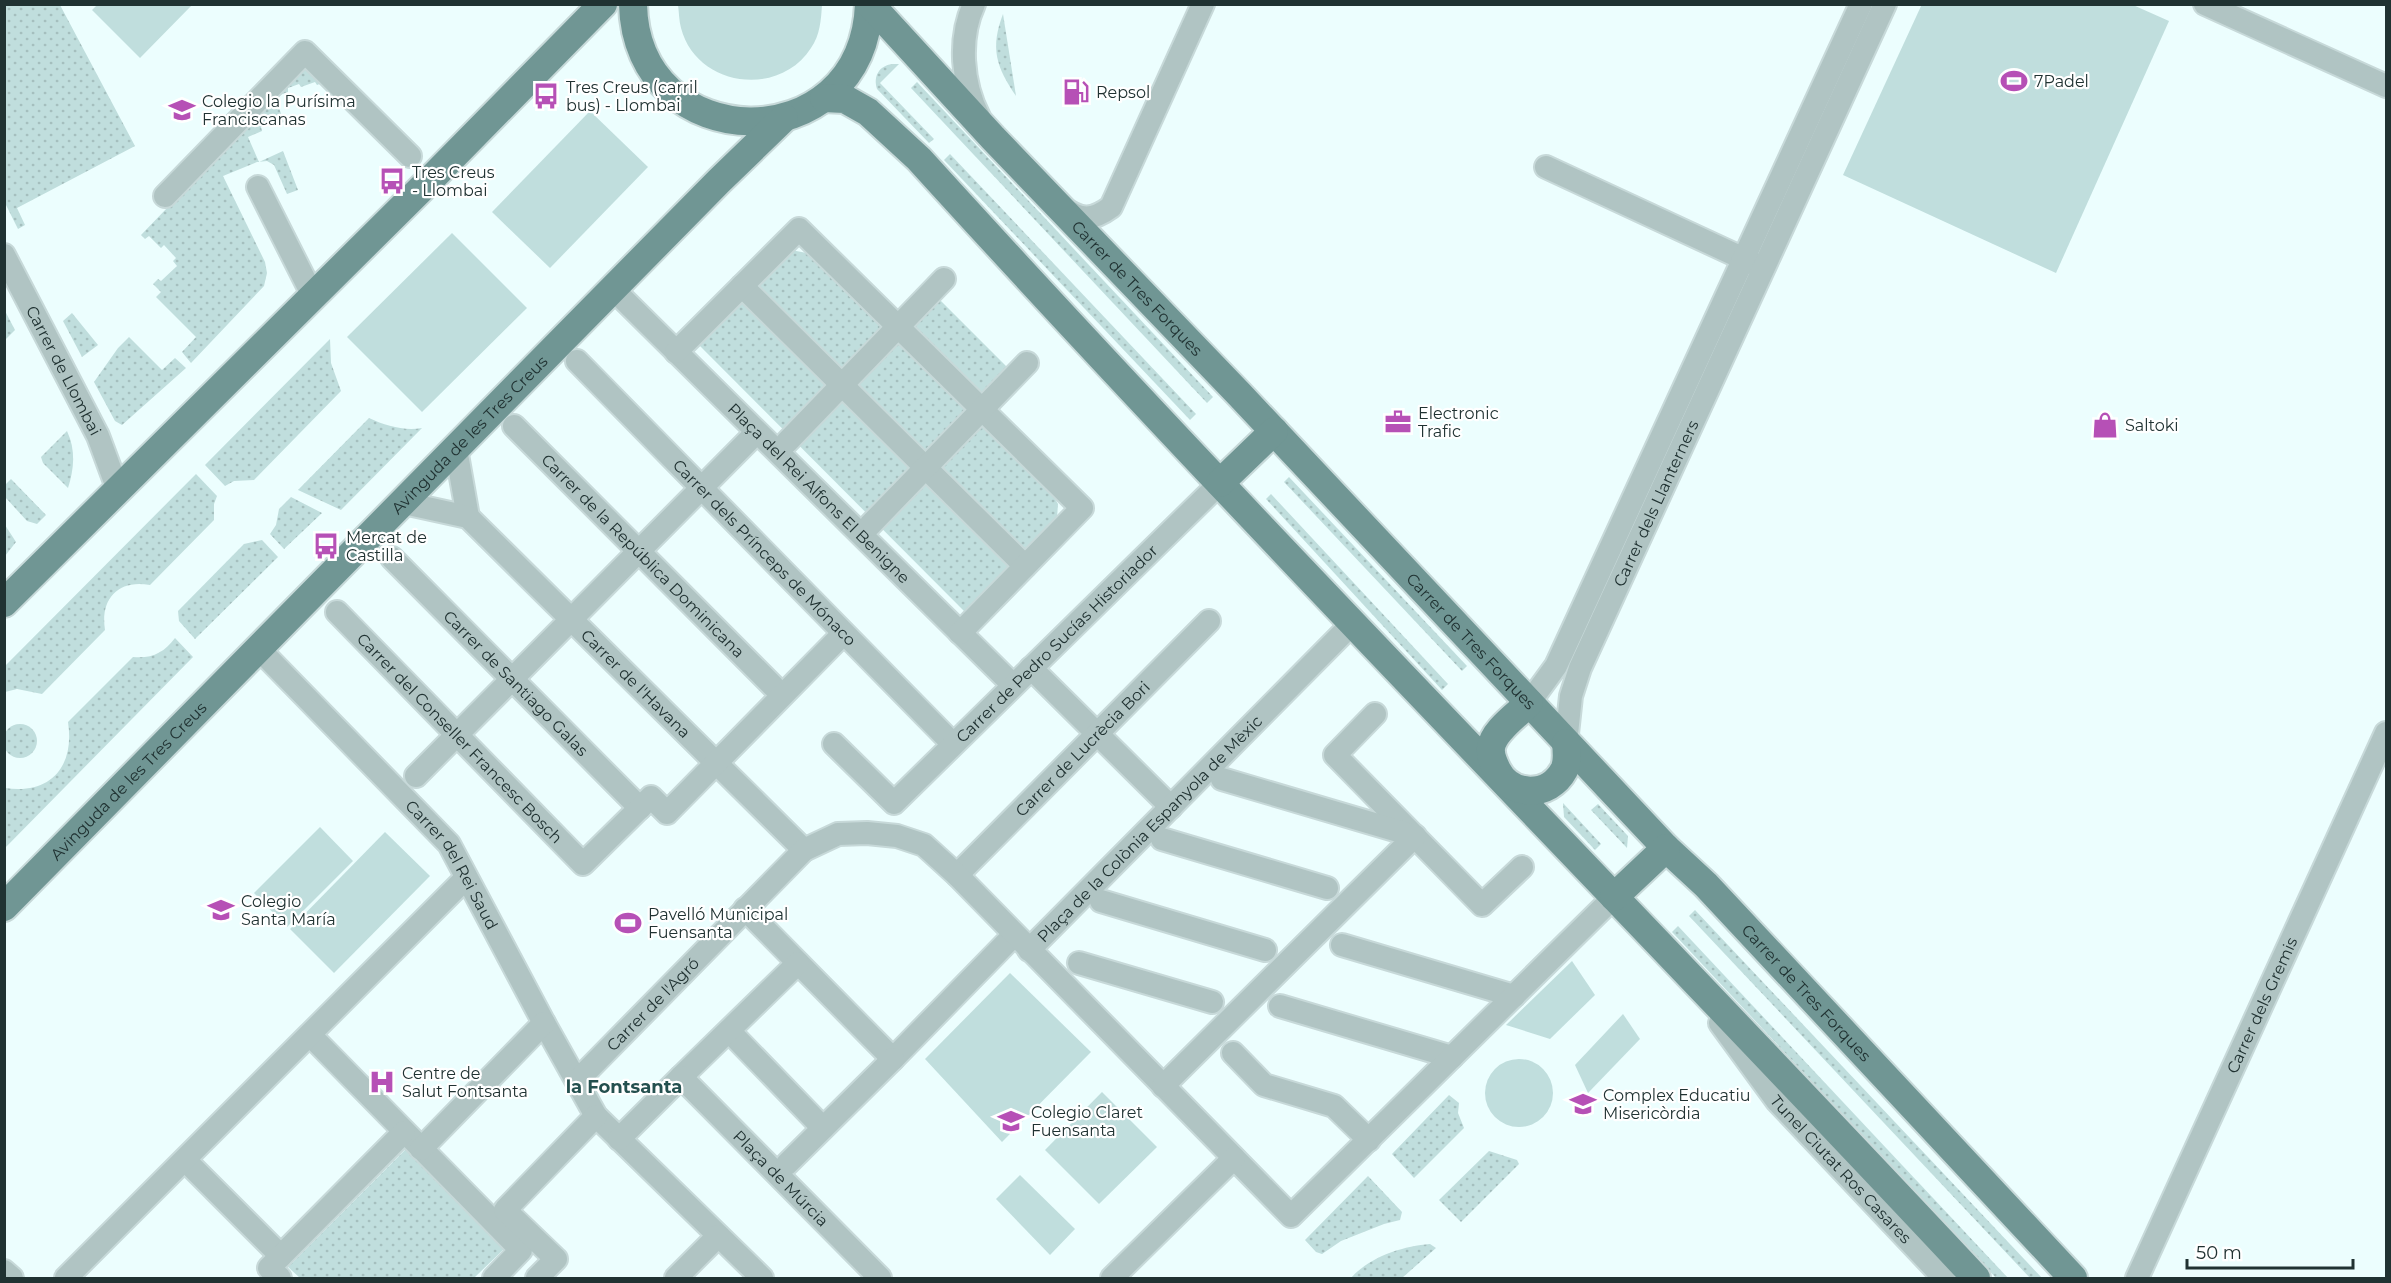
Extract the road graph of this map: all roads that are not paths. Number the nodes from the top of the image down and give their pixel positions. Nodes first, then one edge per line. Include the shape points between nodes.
1 (603, 4) edge
2 (633, 4) edge
3 (869, 4) edge
4 (974, 4) edge
5 (1203, 4) edge
6 (1861, 4) edge
7 (1886, 4) edge
8 (2205, 4) edge
9 (2386, 86) edge
10 (824, 98) junction
11 (784, 118) junction
12 (993, 138) junction
13 (410, 156) dead end
14 (1546, 167) dead end
15 (258, 187) dead end
16 (165, 196) dead end
17 (1059, 206) junction
18 (4, 255) edge
19 (1754, 263) junction
20 (944, 279) dead end
21 (742, 286) junction
22 (613, 289) junction
23 (313, 296) junction
24 (898, 327) junction
25 (676, 352) junction
26 (577, 362) dead end
27 (1027, 363) dead end
28 (842, 385) junction
29 (982, 410) junction
30 (514, 426) dead end
31 (1274, 431) junction
32 (756, 433) junction
33 (787, 442) dead end
34 (456, 449) junction
35 (926, 468) junction
36 (1220, 483) junction
37 (702, 488) junction
38 (118, 490) junction
39 (404, 503) junction
40 (468, 517) junction
41 (870, 525) dead end
42 (639, 552) junction
43 (392, 558) dead end
44 (1025, 566) junction
45 (4, 603) edge
46 (337, 612) dead end
47 (571, 620) junction
48 (1209, 621) dead end
49 (1353, 623) junction
50 (960, 633) junction
51 (843, 634) junction
52 (259, 649) junction
53 (1030, 668) junction
54 (512, 679) junction
55 (1013, 685) junction
56 (773, 686) dead end
57 (1529, 703) junction
58 (1375, 714) dead end
59 (1096, 733) junction
60 (2386, 733) edge
61 (457, 735) junction
62 (1566, 743) junction
63 (834, 744) dead end
64 (953, 744) junction
65 (716, 762) junction
66 (416, 776) dead end
67 (1222, 779) dead end
68 (1502, 780) junction
69 (1171, 807) junction
70 (640, 808) junction
71 (1415, 836) junction
72 (1162, 839) dead end
73 (1666, 848) junction
74 (804, 850) junction
75 (1522, 867) dead end
76 (957, 875) junction
77 (466, 878) junction
78 (1327, 888) dead end
79 (1614, 897) junction
80 (1101, 902) dead end
81 (4, 907) edge
82 (745, 909) junction
83 (1021, 942) junction
84 (1342, 945) dead end
85 (1265, 950) dead end
86 (798, 963) junction
87 (1079, 963) dead end
88 (1681, 968) junction
89 (1514, 996) junction
90 (1212, 1002) dead end
91 (1280, 1006) dead end
92 (544, 1023) junction
93 (729, 1031) junction
94 (310, 1035) junction
95 (1233, 1053) dead end
96 (1452, 1057) junction
97 (893, 1059) junction
98 (681, 1077) junction
99 (577, 1081) junction
100 (1163, 1086) junction
101 (596, 1116) junction
102 (823, 1128) junction
103 (404, 1132) junction
104 (619, 1139) junction
105 (1369, 1140) junction
106 (421, 1149) junction
107 (1234, 1158) junction
108 (185, 1160) junction
109 (787, 1164) dead end
110 (718, 1236) junction
111 (277, 1267) edge
112 (4, 1271) edge
113 (12, 1278) edge
114 (66, 1278) edge
115 (494, 1278) edge
116 (537, 1278) edge
117 (676, 1278) edge
118 (762, 1278) edge
119 (880, 1278) edge
120 (1113, 1278) edge
121 (1944, 1278) edge
122 (1977, 1278) edge
123 (2073, 1278) edge
124 (2137, 1278) edge

1 - 23 main road
2 - 11 main road via 639,44 654,73 678,98 715,117 737,123
3 - 10 main road via 860,50
3 - 12 main road, Carrer de Tres Forques
4 - 12 street via 964,41 967,81 978,115
5 - 17 street via 1111,207 1098,216 1084,218
6 - 19 street, Carrer dels Llanterners
7 - 19 street, Carrer dels Llanterners
8 - 9 street
10 - 11 main road
10 - 36 main road via 845,99 868,112 919,159
11 - 22 main road, Avinguda de les Tres Creus
12 - 17 main road, Carrer de Tres Forques
13 - 16 street via 305,52
14 - 19 street
15 - 23 street
17 - 31 main road, Carrer de Tres Forques
18 - 38 street, Carrer de Llombai via 98,436
19 - 57 street, Carrer dels Llanterners via 1556,666
19 - 62 street, Carrer dels Llanterners via 1580,668 1571,696
20 - 24 street, Plaça del Rei Alfons El Benigne
21 - 24 street via 799,228
21 - 25 street
21 - 28 street
22 - 25 street, Plaça del Rei Alfons El Benigne
22 - 34 main road, Avinguda de les Tres Creus
23 - 38 main road
24 - 28 street, Plaça del Rei Alfons El Benigne
24 - 29 street
25 - 32 street, Plaça del Rei Alfons El Benigne
26 - 37 street, Carrer dels Prínceps de Mónaco
27 - 29 street, Plaça del Rei Alfons El Benigne
28 - 33 street, Plaça del Rei Alfons El Benigne
28 - 35 street
29 - 35 street, Plaça del Rei Alfons El Benigne
29 - 44 street via 1082,508
30 - 42 street, Carrer de la República Dominicana
31 - 36 main road
31 - 57 main road, Carrer de Tres Forques
32 - 37 street
32 - 50 street, Plaça del Rei Alfons El Benigne
34 - 39 main road, Avinguda de les Tres Creus
34 - 40 street
35 - 41 street, Plaça del Rei Alfons El Benigne
35 - 44 street
36 - 49 main road
36 - 53 street, Carrer de Pedro Sucías Historiador
37 - 42 street
37 - 51 street, Carrer dels Prínceps de Mónaco
38 - 45 main road
39 - 40 street
39 - 52 main road, Avinguda de les Tres Creus
40 - 47 street, Carrer de l'Havana
42 - 47 street
42 - 56 street, Carrer de la República Dominicana
43 - 54 street, Carrer de Santiago Galas
44 - 50 street
46 - 61 street, Carrer del Conseller Francesc Bosch
47 - 54 street
47 - 65 street, Carrer de l'Havana
48 - 59 street, Carrer de Lucrècia Bori
49 - 68 main road
49 - 69 street, Plaça de la Colònia Espanyola de Mèxic
50 - 55 street, Plaça del Rei Alfons El Benigne
51 - 64 street, Carrer dels Prínceps de Mónaco
51 - 65 street
52 - 77 street, Carrer del Rei Saud via 449,844
52 - 81 main road, Avinguda de les Tres Creus
53 - 55 street, Carrer de Pedro Sucías Historiador
53 - 59 street
54 - 61 street
54 - 70 street, Carrer de Santiago Galas
55 - 64 street, Carrer de Pedro Sucías Historiador
57 - 62 main road, Carrer de Tres Forques
57 - 68 main road via 1497,734 1491,748
58 - 71 street, Plaça de la Colònia Espanyola de Mèxic via 1335,755
59 - 69 street
59 - 76 street, Carrer de Lucrècia Bori
60 - 124 street, Carrer dels Gremis
61 - 66 street
61 - 70 street, Carrer del Conseller Francesc Bosch via 584,864
62 - 68 main road via 1564,770 1547,787 1532,792 1517,790
62 - 73 main road, Carrer de Tres Forques
63 - 64 street, Carrer de Pedro Sucías Historiador via 894,803
65 - 70 street via 667,813 651,797
65 - 74 street, Carrer de l'Havana
67 - 71 street, Plaça de la Colònia Espanyola de Mèxic
68 - 79 main road
69 - 83 street, Plaça de la Colònia Espanyola de Mèxic
71 - 75 street, Plaça de la Colònia Espanyola de Mèxic via 1482,905
71 - 100 street
72 - 78 street, Plaça de la Colònia Espanyola de Mèxic
73 - 79 main road
73 - 123 main road, Carrer de Tres Forques via 1706,885
74 - 76 street via 838,834 897,836 924,845
74 - 82 street, Carrer de l'Agró
76 - 83 street
77 - 92 street, Carrer del Rei Saud
77 - 94 street
79 - 88 main road
79 - 89 street, Plaça de la Colònia Espanyola de Mèxic
80 - 85 street, Plaça de la Colònia Espanyola de Mèxic
82 - 86 street
82 - 99 street, Carrer de l'Agró
83 - 97 street, Plaça de Múrcia
83 - 100 street, Plaça de la Colònia Espanyola de Mèxic
84 - 89 street
86 - 93 street
86 - 97 street
87 - 90 street
88 - 121 street, Tunel Ciutat Ros Casares via 1777,1101
88 - 122 main road
89 - 96 street, Plaça de la Colònia Espanyola de Mèxic
91 - 96 street
92 - 99 street, Carrer del Rei Saud
92 - 106 street
93 - 98 street
93 - 102 street
94 - 103 street
94 - 108 street
95 - 105 street via 1264,1085 1334,1106
96 - 105 street, Plaça de la Colònia Espanyola de Mèxic
97 - 102 street, Plaça de Múrcia
98 - 104 street
98 - 119 street, Plaça de Múrcia
99 - 101 street, Carrer del Rei Saud
100 - 107 street, Plaça de la Colònia Espanyola de Mèxic
101 - 104 street, Carrer del Rei Saud
101 - 116 street via 505,1210 556,1259
102 - 109 street, Plaça de Múrcia
103 - 106 street
103 - 111 street
104 - 110 street, Carrer del Rei Saud
105 - 107 street, Plaça de la Colònia Espanyola de Mèxic via 1291,1216
106 - 115 street via 521,1250
107 - 120 street
108 - 111 street
108 - 114 street
110 - 117 street
110 - 118 street, Carrer del Rei Saud
112 - 113 street

